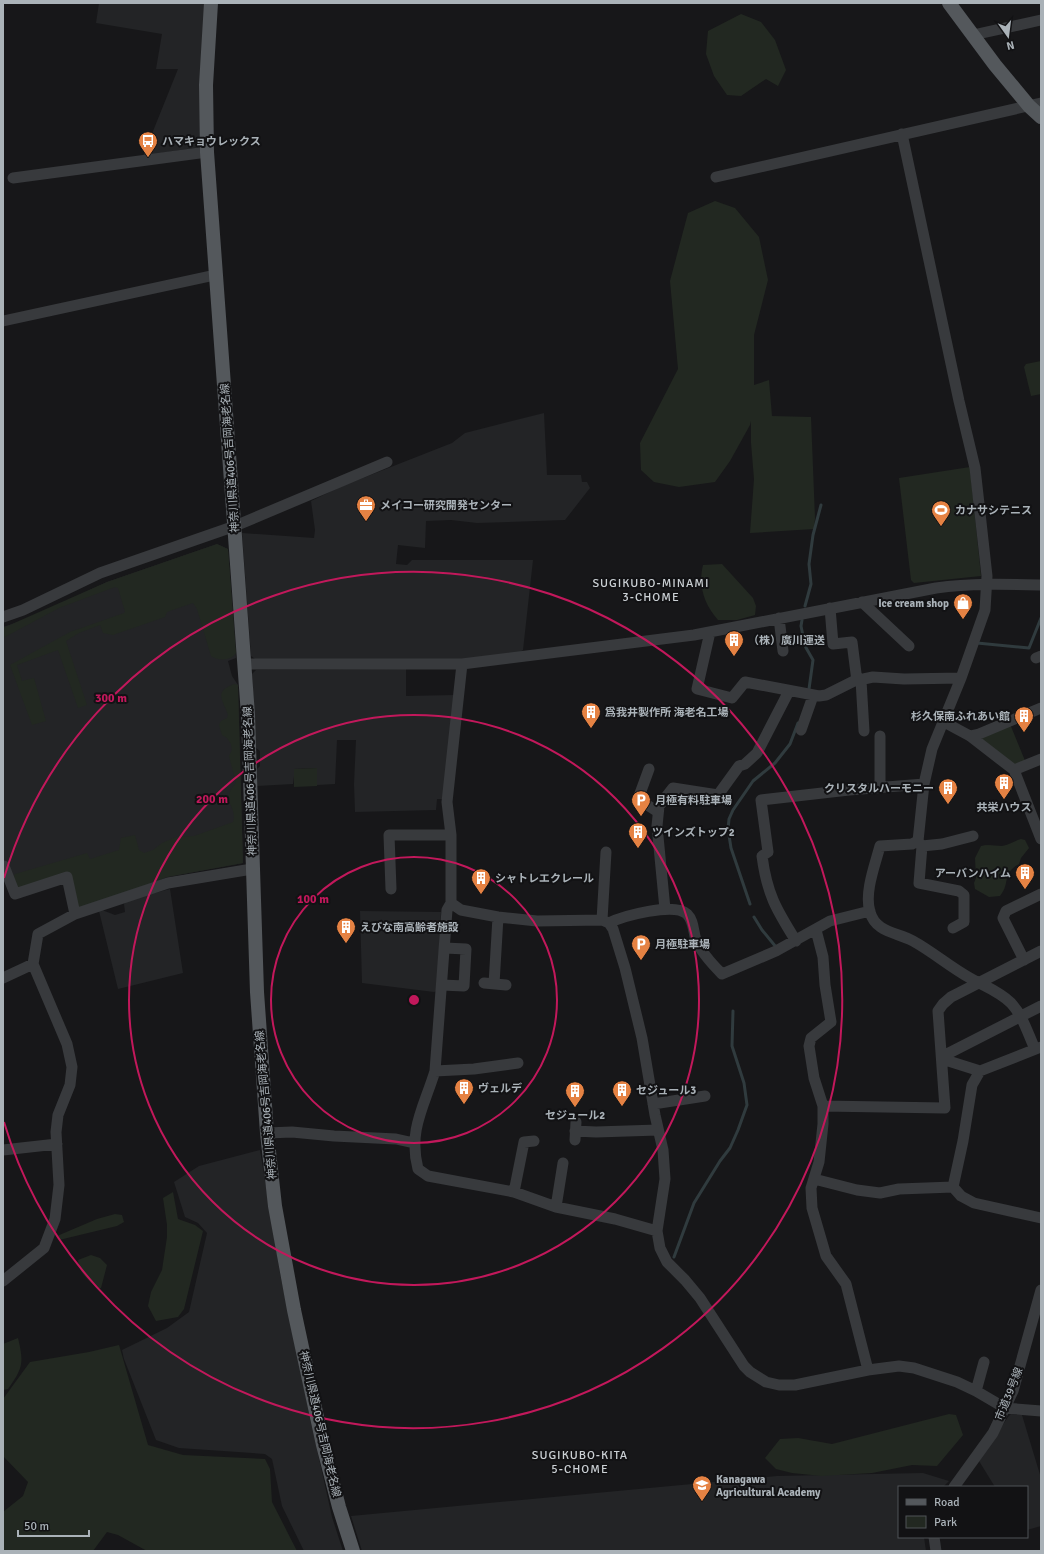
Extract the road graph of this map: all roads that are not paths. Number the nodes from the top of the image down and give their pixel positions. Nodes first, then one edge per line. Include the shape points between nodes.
1 (210, 3) edge
2 (949, 3) edge
3 (1041, 20) edge
4 (973, 35) junction
5 (1035, 104) edge
6 (1041, 117) edge
7 (902, 134) junction
8 (207, 152) junction
9 (716, 177) dead end
10 (13, 178) dead end
11 (215, 275) junction
12 (3, 321) edge
13 (386, 462) dead end
14 (235, 526) junction
15 (987, 583) junction
16 (1041, 585) edge
17 (862, 602) junction
18 (830, 608) junction
19 (3, 617) edge
20 (779, 618) junction
21 (710, 632) junction
22 (908, 646) dead end
23 (783, 651) dead end
24 (245, 664) junction
25 (462, 664) junction
26 (961, 678) junction
27 (859, 680) junction
28 (789, 691) junction
29 (813, 696) junction
30 (1041, 708) edge
31 (944, 722) junction
32 (801, 730) dead end
33 (864, 731) dead end
34 (880, 736) dead end
35 (970, 736) junction
36 (1041, 759) edge
37 (649, 769) dead end
38 (1014, 770) junction
39 (924, 784) junction
40 (880, 787) junction
41 (658, 812) junction
42 (1036, 812) edge
43 (451, 835) junction
44 (973, 836) dead end
45 (1041, 839) edge
46 (920, 844) junction
47 (606, 852) dead end
48 (3, 867) edge
49 (252, 869) junction
50 (391, 889) dead end
51 (1041, 894) edge
52 (450, 903) junction
53 (665, 909) junction
54 (870, 911) junction
55 (75, 914) junction
56 (498, 917) junction
57 (605, 921) junction
58 (953, 928) dead end
59 (816, 930) junction
60 (796, 941) junction
61 (445, 948) junction
62 (1041, 952) edge
63 (1024, 960) junction
64 (34, 964) junction
65 (3, 978) edge
66 (978, 982) junction
67 (442, 984) junction
68 (506, 985) dead end
69 (1041, 1006) edge
70 (1020, 1016) junction
71 (1038, 1048) edge
72 (942, 1059) junction
73 (518, 1063) dead end
74 (435, 1071) junction
75 (980, 1072) junction
76 (705, 1096) dead end
77 (653, 1104) junction
78 (823, 1106) junction
79 (658, 1130) junction
80 (575, 1131) dead end
81 (268, 1133) junction
82 (534, 1141) dead end
83 (414, 1143) junction
84 (57, 1144) junction
85 (3, 1150) edge
86 (563, 1163) dead end
87 (814, 1179) junction
88 (953, 1187) junction
89 (514, 1192) junction
90 (556, 1206) junction
91 (1041, 1218) edge
92 (657, 1232) junction
93 (3, 1281) edge
94 (1041, 1290) edge
95 (1036, 1326) edge
96 (984, 1362) dead end
97 (868, 1370) junction
98 (976, 1391) junction
99 (1005, 1408) junction
100 (1041, 1411) edge
101 (955, 1486) edge
102 (934, 1538) edge
103 (354, 1551) edge
104 (936, 1551) edge

1 - 8 main road, 神奈川県道406号吉岡海老名線 via 206,85
2 - 4 main road
3 - 4 street
4 - 5 main road
5 - 6 main road
5 - 7 street
7 - 9 street
7 - 15 street via 975,468
8 - 10 street
8 - 11 main road, 神奈川県道406号吉岡海老名線
11 - 12 street
11 - 14 main road, 神奈川県道406号吉岡海老名線
13 - 14 street
14 - 19 street via 100,573
14 - 24 main road, 神奈川県道406号吉岡海老名線
15 - 16 street
15 - 17 street via 936,588
15 - 26 street via 985,610
17 - 18 street
17 - 22 street
18 - 20 street
18 - 27 street via 833,644 852,642
20 - 21 street
20 - 23 street
21 - 25 street
21 - 28 street via 697,689 732,698 746,682
24 - 25 street
24 - 49 main road, 神奈川県道406号吉岡海老名線
25 - 43 street via 447,802
26 - 27 street
26 - 31 street
27 - 29 street via 826,695
27 - 33 street
28 - 29 street
28 - 41 street via 757,753 739,766 718,794 673,788 659,806
29 - 32 street
30 - 35 street
31 - 35 street
31 - 39 street via 932,749
34 - 40 street
35 - 38 street
36 - 38 street
37 - 41 street via 638,799
38 - 42 street
39 - 40 street
39 - 46 street
40 - 60 street via 761,800 768,852 762,856 765,880 778,912
41 - 53 street via 657,826
42 - 45 street
43 - 50 street via 390,835
43 - 52 street
44 - 46 street via 942,844
46 - 54 street via 880,846 868,893
46 - 58 street via 919,882 959,891 964,895 964,922
47 - 57 street
48 - 55 street via 15,894 68,877
49 - 55 street via 168,883
49 - 81 main road, 神奈川県道406号吉岡海老名線 via 256,992
51 - 63 street via 1006,911 1003,918
52 - 56 street via 461,910
52 - 61 street
53 - 57 street
53 - 60 street via 686,912 691,920 696,940 722,974
54 - 59 street via 830,921
54 - 66 street via 874,922 887,932 912,941
55 - 64 street via 38,934
56 - 57 street via 537,921
56 - 68 street via 489,984
57 - 77 street via 613,929 625,968 642,1038
59 - 60 street
59 - 78 street via 823,957 831,1022 811,1038 809,1046 814,1078
61 - 67 street
61 - 67 street via 466,949 464,986
62 - 63 street
63 - 66 street
64 - 65 street
64 - 84 street via 67,1044 72,1067 70,1086 58,1115
66 - 70 street via 1004,997
66 - 72 street via 951,997 938,1011
67 - 74 street
69 - 70 street
70 - 71 street
70 - 72 street
71 - 75 street
72 - 75 street
72 - 78 street via 944,1108
73 - 74 street
74 - 83 street via 417,1121
75 - 88 street via 972,1085 964,1141
76 - 77 street
77 - 79 street
78 - 87 street via 819,1162
79 - 80 street
79 - 92 street via 663,1150 665,1179
81 - 83 street via 292,1132
81 - 103 main road, 神奈川県道406号吉岡海老名線 via 275,1206 294,1310 323,1445 339,1507
82 - 89 street via 524,1142
83 - 89 street via 418,1169 428,1176
84 - 85 street
84 - 93 street via 58,1192 55,1219 44,1248
86 - 90 street
87 - 88 street via 880,1193 899,1189
87 - 97 street via 811,1188 812,1208 820,1237 826,1256 846,1284
88 - 91 street via 961,1196 974,1203
89 - 90 street
90 - 92 street via 615,1219
92 - 97 street via 660,1248 667,1262 700,1298 750,1372 766,1382 795,1385
94 - 95 street, 市道39号線
95 - 99 street, 市道39号線
96 - 98 street
97 - 98 street via 899,1366 914,1368
98 - 99 street
99 - 100 street
99 - 101 street, 市道39号線 via 993,1433
102 - 104 street

